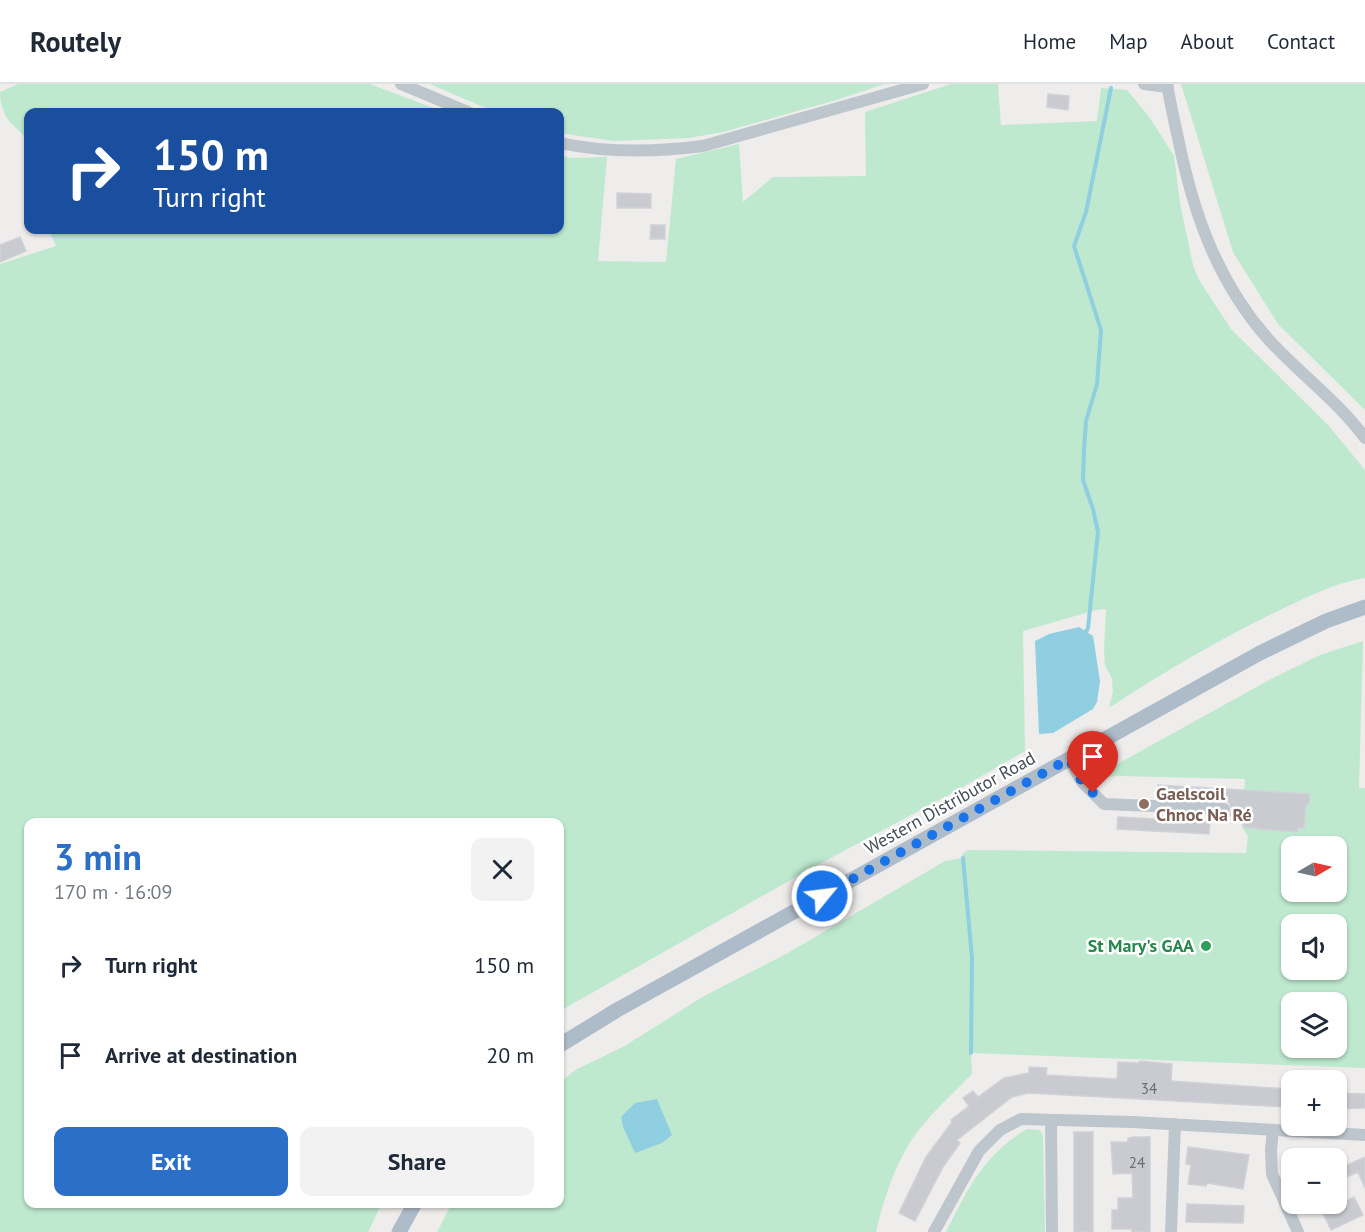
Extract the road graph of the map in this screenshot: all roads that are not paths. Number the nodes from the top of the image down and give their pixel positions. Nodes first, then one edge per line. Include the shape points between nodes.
1 (401, 84) edge
2 (923, 84) edge
3 (1144, 84) edge
4 (1167, 85) edge
5 (458, 108) edge
6 (564, 144) edge
7 (1365, 438) edge
8 (1365, 607) edge
9 (1069, 759) junction
10 (1224, 809) dead end
11 (564, 1043) edge
12 (1051, 1120) junction
13 (1175, 1124) junction
14 (1273, 1130) junction
15 (1365, 1135) edge
16 (412, 1208) edge
17 (400, 1231) edge
18 (934, 1232) edge
19 (1052, 1232) edge
20 (1171, 1232) edge
21 (1298, 1232) edge

1 - 5 street
2 - 6 street via 703,146 615,150
3 - 4 street
4 - 7 street via 1198,215 1223,274 1259,328
8 - 9 main road, Western Distributor Road via 1301,631
9 - 10 street via 1082,782 1104,804
9 - 11 main road, Western Distributor Road
12 - 13 street
12 - 18 street via 1022,1119 1000,1131 979,1151
12 - 19 street
13 - 14 street
13 - 20 street
14 - 15 street
14 - 21 street via 1272,1174
16 - 17 main road

